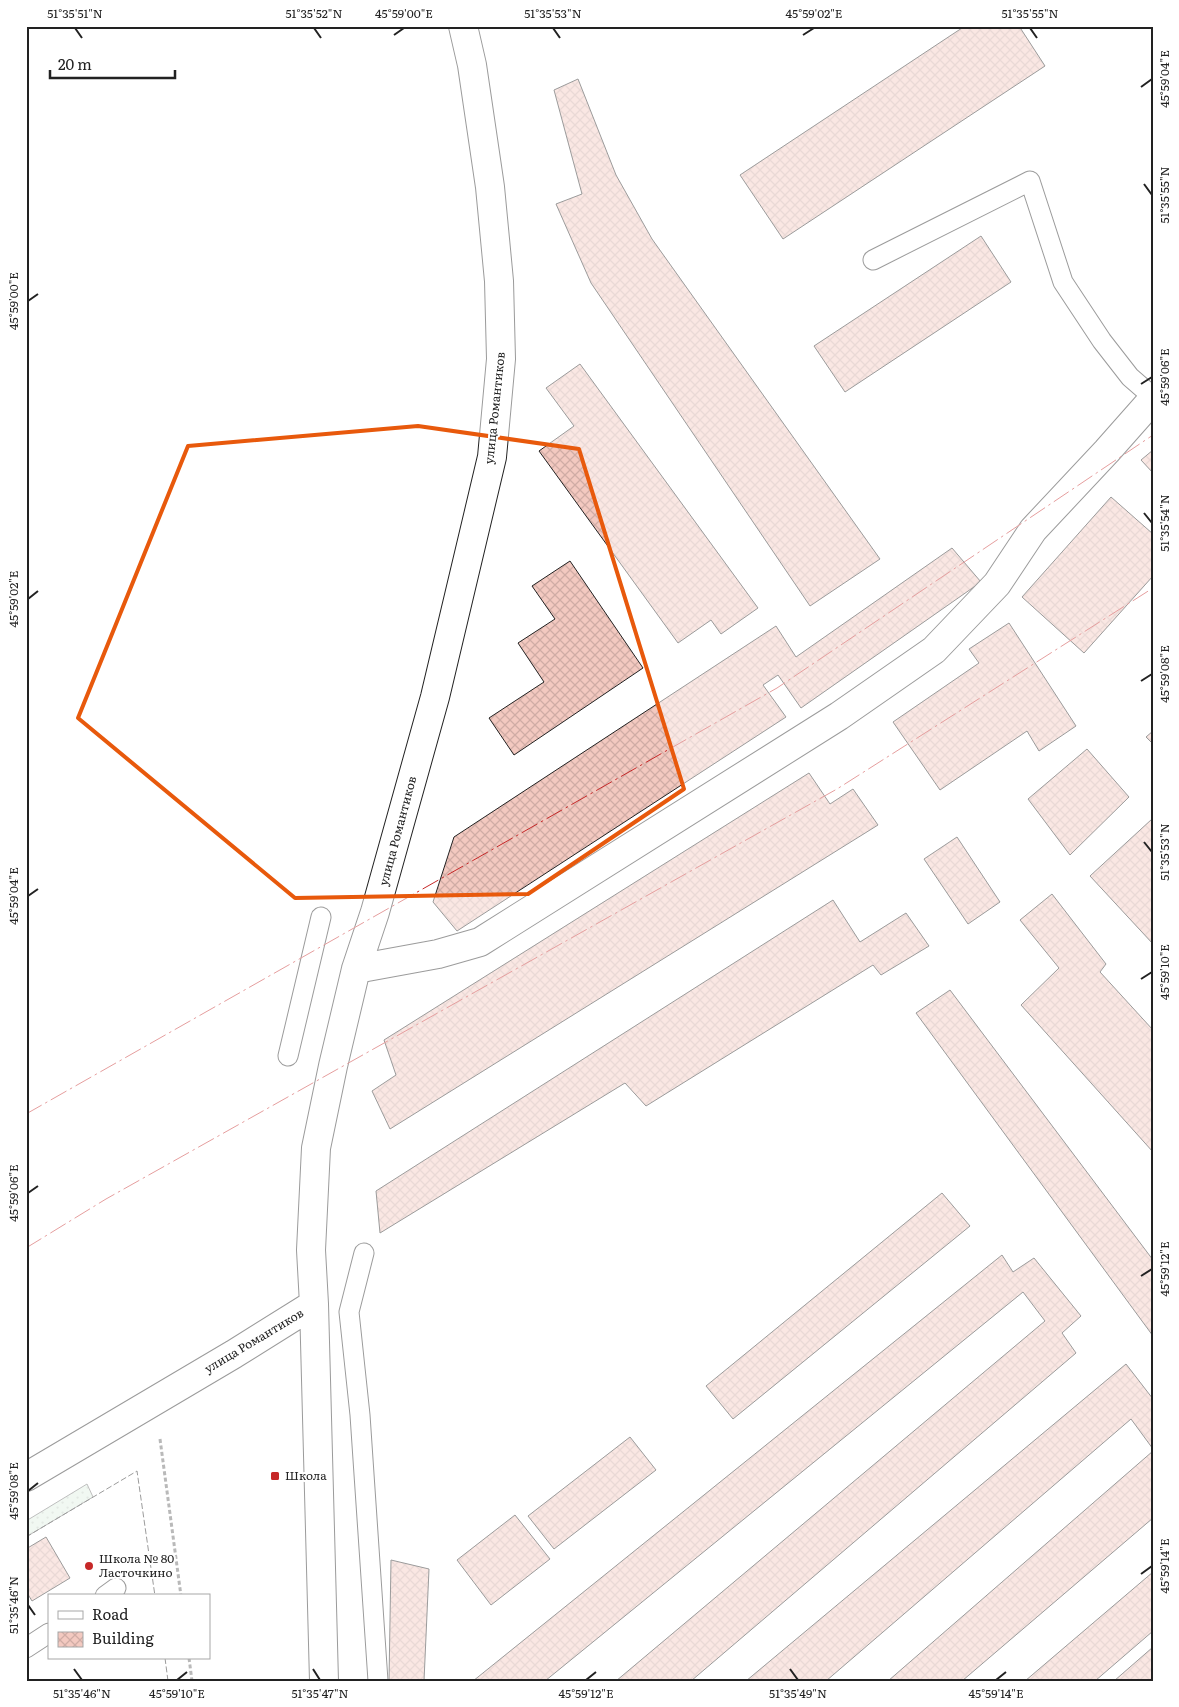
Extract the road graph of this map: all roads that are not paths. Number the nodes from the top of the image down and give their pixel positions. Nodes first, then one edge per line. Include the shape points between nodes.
1 (462, 26) edge
2 (873, 260) dead end
3 (1153, 398) edge
4 (321, 917) dead end
5 (356, 969) junction
6 (288, 1056) dead end
7 (364, 1253) dead end
8 (314, 1304) junction
9 (26, 1477) edge
10 (48, 1634) edge
11 (26, 1648) edge
12 (324, 1681) edge
13 (378, 1681) edge

1 - 5 street, улица Романтиков via 472,64 490,188 499,282 501,360 492,457 435,697
2 - 3 lane via 1030,181 1063,282 1102,341 1130,377
3 - 5 street via 1033,530 997,584 934,650 839,716 480,942 438,954
4 - 6 lane
5 - 8 street, улица Романтиков via 316,1148 311,1250
7 - 13 lane via 349,1312 360,1415
8 - 9 street, улица Романтиков
8 - 12 street
10 - 11 lane

